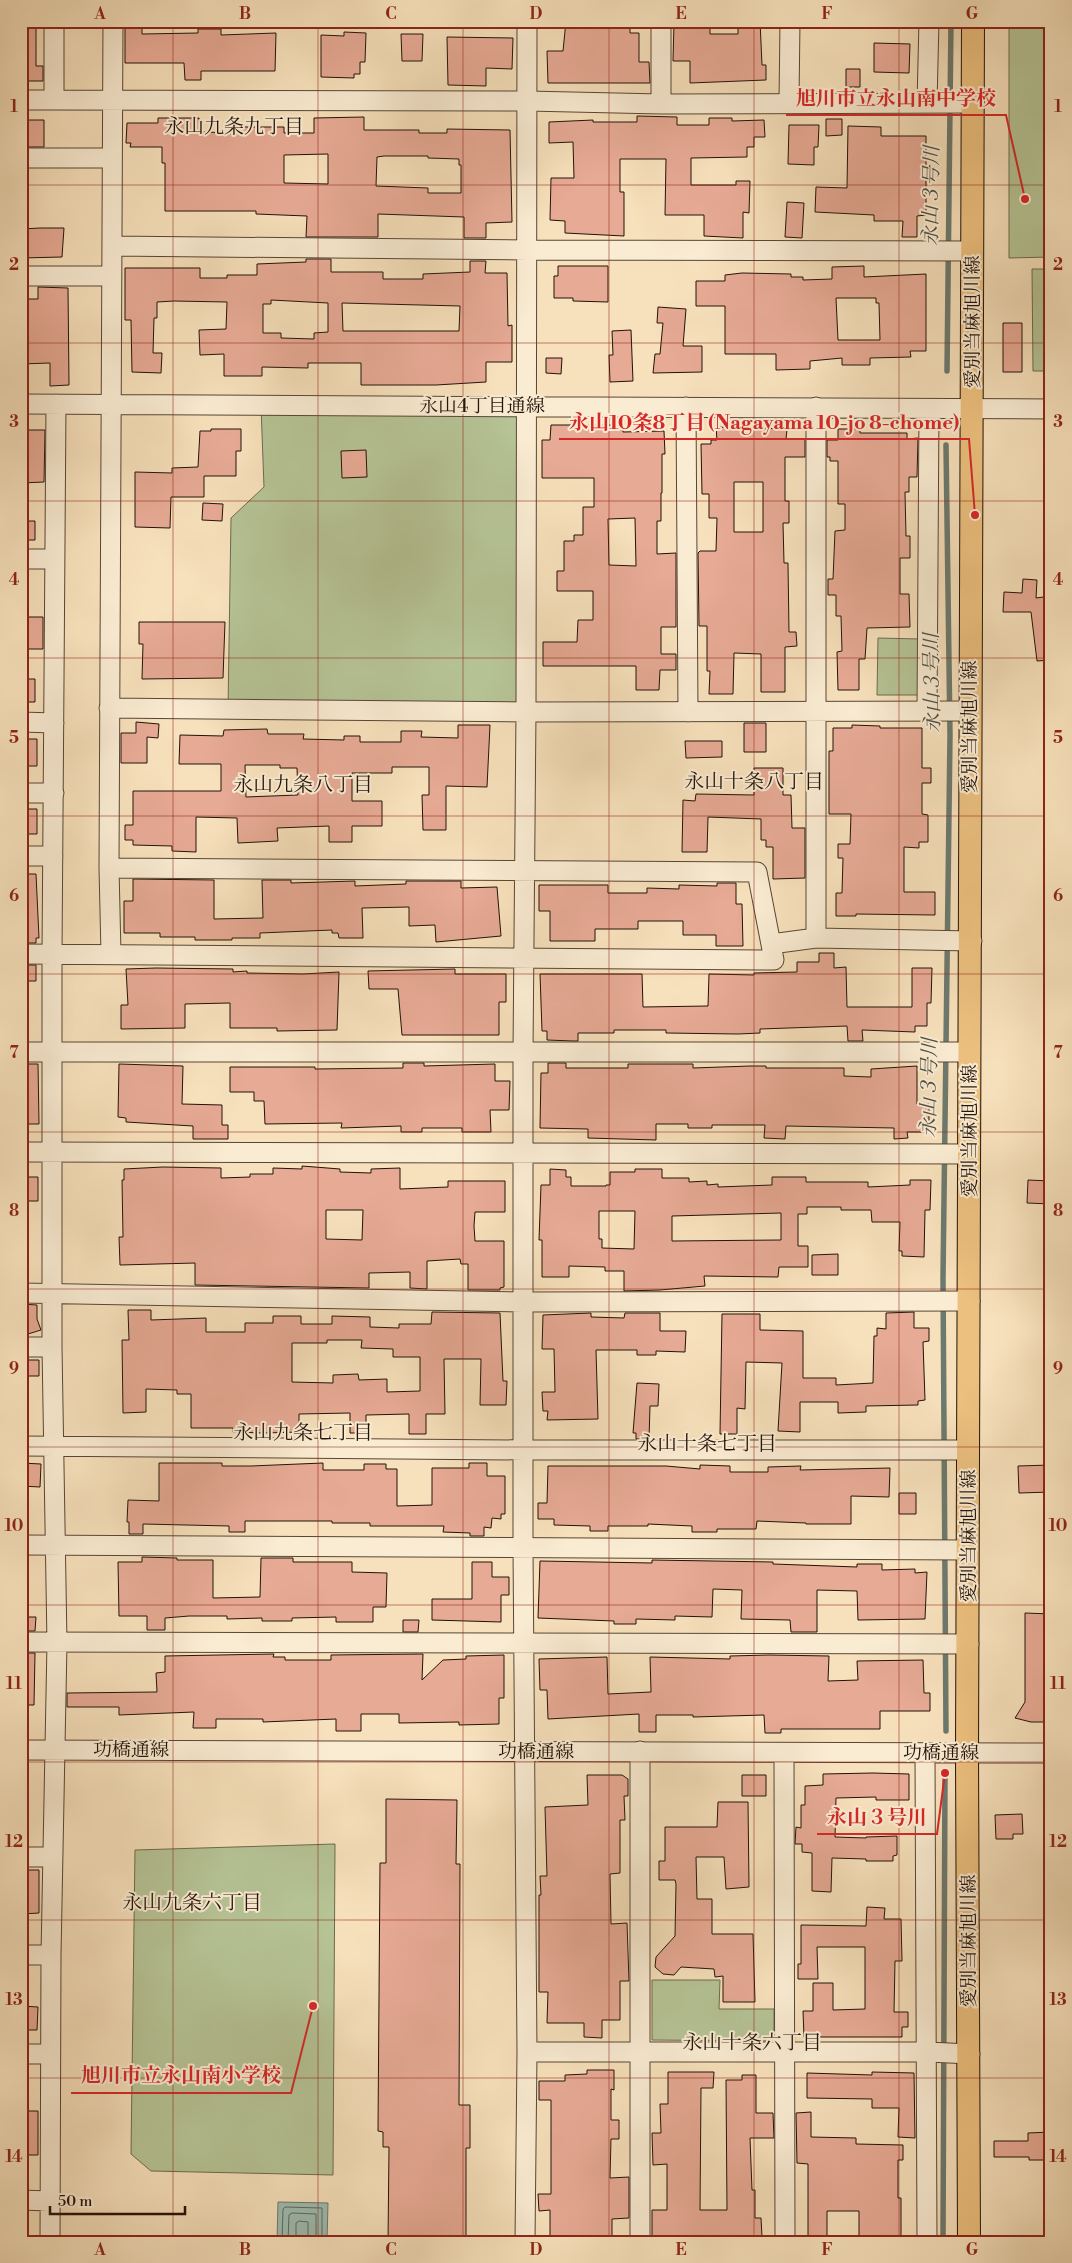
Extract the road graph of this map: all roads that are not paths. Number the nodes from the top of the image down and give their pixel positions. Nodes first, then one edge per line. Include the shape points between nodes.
1 (54, 21) edge
2 (113, 21) edge
3 (527, 21) edge
4 (661, 21) edge
5 (790, 21) edge
6 (929, 21) edge
7 (973, 21) edge
8 (21, 100) edge
9 (54, 100) junction
10 (113, 101) junction
11 (527, 101) junction
12 (789, 102) junction
13 (950, 103) junction
14 (661, 104) junction
15 (21, 158) edge
16 (112, 158) junction
17 (112, 246) junction
18 (527, 250) junction
19 (966, 251) junction
20 (21, 276) edge
21 (111, 276) junction
22 (21, 404) edge
23 (56, 404) junction
24 (111, 405) junction
25 (527, 406) junction
26 (686, 407) junction
27 (816, 407) junction
28 (1051, 408) edge
29 (929, 409) junction
30 (973, 410) junction
31 (21, 559) edge
32 (54, 559) junction
33 (109, 708) junction
34 (817, 711) junction
35 (526, 712) junction
36 (688, 712) junction
37 (948, 712) junction
38 (21, 722) edge
39 (54, 722) junction
40 (21, 793) edge
41 (54, 793) junction
42 (21, 856) edge
43 (53, 856) junction
44 (109, 868) junction
45 (524, 870) junction
46 (816, 938) junction
47 (956, 941) junction
48 (771, 944) junction
49 (21, 954) edge
50 (111, 954) junction
51 (52, 955) junction
52 (524, 960) junction
53 (21, 1052) edge
54 (954, 1052) junction
55 (52, 1053) junction
56 (523, 1053) junction
57 (21, 1152) edge
58 (53, 1152) junction
59 (524, 1154) junction
60 (955, 1154) junction
61 (21, 1294) edge
62 (53, 1294) junction
63 (963, 1301) junction
64 (524, 1302) junction
65 (21, 1347) edge
66 (52, 1347) junction
67 (21, 1446) edge
68 (53, 1446) junction
69 (951, 1449) junction
70 (524, 1450) junction
71 (21, 1545) edge
72 (55, 1546) junction
73 (523, 1549) junction
74 (953, 1550) junction
75 (21, 1642) edge
76 (57, 1643) junction
77 (525, 1643) junction
78 (963, 1644) junction
79 (21, 1750) edge
80 (54, 1750) junction
81 (640, 1751) junction
82 (525, 1752) junction
83 (925, 1752) junction
84 (784, 1753) junction
85 (967, 1753) junction
86 (1051, 1753) edge
87 (21, 1857) edge
88 (52, 1857) junction
89 (21, 1955) edge
90 (51, 1955) junction
91 (640, 2051) junction
92 (527, 2052) junction
93 (785, 2052) junction
94 (931, 2052) junction
95 (21, 2054) edge
96 (50, 2054) junction
97 (963, 2054) junction
98 (21, 2200) edge
99 (49, 2200) junction
100 (50, 2242) edge
101 (525, 2242) edge
102 (640, 2242) edge
103 (785, 2242) edge
104 (927, 2242) edge
105 (969, 2242) edge

1 - 9 street
2 - 10 street
3 - 11 street
4 - 14 street
5 - 12 street
6 - 13 street
7 - 13 main road, 愛別当麻旭川線
8 - 9 street
9 - 10 street
10 - 11 street
10 - 16 street
11 - 14 street
11 - 18 street
12 - 13 street
12 - 14 street
13 - 19 main road, 愛別当麻旭川線
15 - 16 street
16 - 17 street
17 - 18 street
17 - 21 street
18 - 19 street
18 - 25 street
19 - 30 main road, 愛別当麻旭川線
20 - 21 street
21 - 24 street
22 - 23 street, 永山4丁目通線
23 - 24 street, 永山4丁目通線
23 - 32 street
24 - 25 street, 永山4丁目通線
24 - 33 street
25 - 26 street, 永山4丁目通線
25 - 35 street
26 - 27 street, 永山4丁目通線
26 - 36 street
27 - 29 street, 永山4丁目通線
27 - 34 street
28 - 30 street, 永山4丁目通線
29 - 30 street, 永山4丁目通線
29 - 37 street
30 - 37 main road, 愛別当麻旭川線
31 - 32 street
32 - 39 street
33 - 35 street
33 - 44 street
34 - 36 street
34 - 37 street
34 - 46 street
35 - 36 street
35 - 45 street
37 - 47 main road, 愛別当麻旭川線
38 - 39 street
39 - 41 street
40 - 41 street
41 - 43 street
42 - 43 street
43 - 51 street
44 - 45 street
44 - 50 street
45 - 48 street via 757,872
45 - 52 street
46 - 47 street
46 - 48 street
47 - 54 main road, 愛別当麻旭川線
48 - 52 street via 774,960
49 - 51 street
50 - 51 street
50 - 52 street
51 - 55 street
52 - 56 street
53 - 55 street
54 - 56 street
54 - 60 main road, 愛別当麻旭川線
55 - 56 street
55 - 58 street
56 - 59 street
57 - 58 street
58 - 59 street
58 - 62 street
59 - 60 street
59 - 64 street
60 - 63 main road, 愛別当麻旭川線
61 - 62 street
62 - 64 street
62 - 66 street
63 - 64 street
63 - 69 main road, 愛別当麻旭川線
64 - 70 street
65 - 66 street
66 - 68 street
67 - 68 street
68 - 70 street
68 - 72 street
69 - 70 street
69 - 74 main road, 愛別当麻旭川線
70 - 73 street
71 - 72 street
72 - 73 street
72 - 76 street
73 - 74 street
73 - 77 street
74 - 78 main road, 愛別当麻旭川線
75 - 76 street
76 - 77 street
76 - 80 street
77 - 78 street
77 - 82 street
78 - 85 main road, 愛別当麻旭川線
79 - 80 street, 功橋通線
80 - 82 street, 功橋通線
80 - 88 street
81 - 82 street, 功橋通線
81 - 84 street, 功橋通線
81 - 91 street
82 - 92 street
83 - 84 street, 功橋通線
83 - 85 street, 功橋通線
83 - 94 street
84 - 93 street
85 - 86 street, 功橋通線
85 - 97 main road, 愛別当麻旭川線
87 - 88 street
88 - 90 street
89 - 90 street
90 - 96 street
91 - 92 street
91 - 93 street
91 - 102 street
92 - 101 street
93 - 94 street
93 - 103 street
94 - 97 street
94 - 104 street
95 - 96 street
96 - 99 street
97 - 105 main road, 愛別当麻旭川線
98 - 99 street
99 - 100 street

